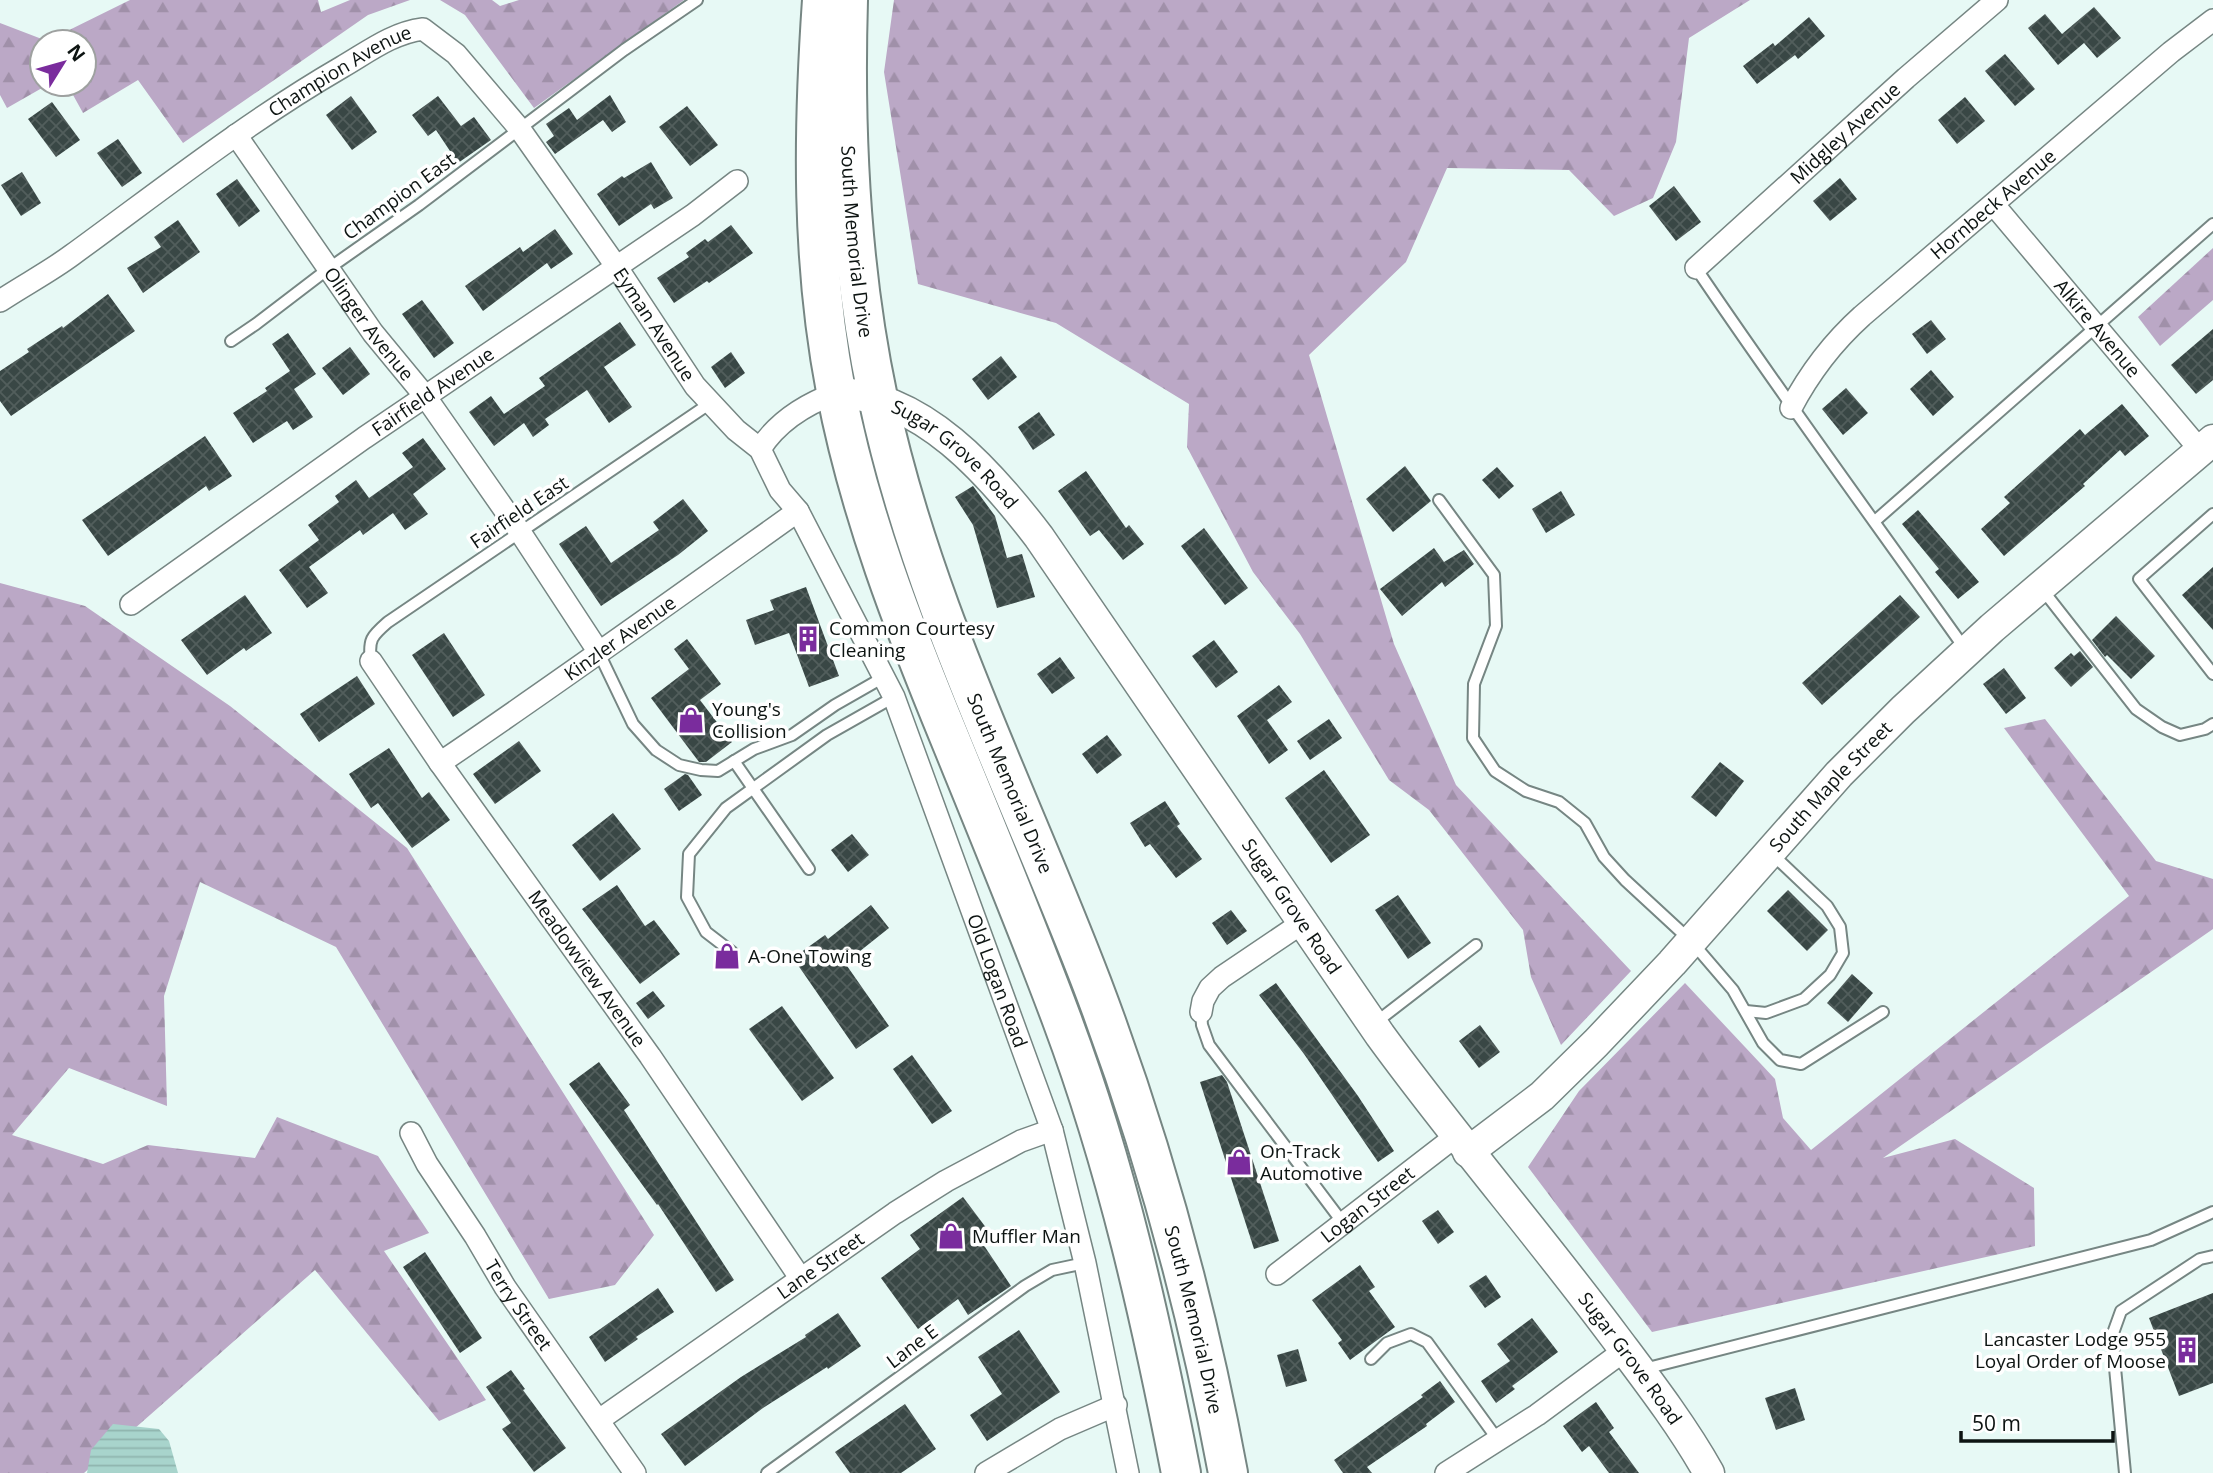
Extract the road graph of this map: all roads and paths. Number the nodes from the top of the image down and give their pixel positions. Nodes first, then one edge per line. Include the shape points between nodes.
1 (697, 0) edge
2 (822, 0) edge
3 (848, 0) edge
4 (1997, 0) edge
5 (2213, 20) edge
6 (519, 128) junction
7 (236, 135) junction
8 (737, 181) dead end
9 (1994, 205) junction
10 (2213, 224) edge
11 (616, 266) junction
12 (1696, 268) joint
13 (328, 269) junction
14 (0, 301) edge
15 (2096, 327) junction
16 (231, 341) dead end
17 (836, 393) junction
18 (425, 396) junction
19 (878, 399) junction
20 (709, 404) junction
21 (1791, 408) junction
22 (2207, 446) edge
23 (760, 449) junction
24 (1439, 500) dead end
25 (798, 511) junction
26 (2213, 514) edge
27 (1875, 521) junction
28 (520, 532) junction
29 (2040, 587) junction
30 (131, 604) dead end
31 (598, 651) junction
32 (1966, 652) junction
33 (371, 661) joint
34 (2213, 674) edge
35 (884, 677) junction
36 (894, 698) junction
37 (2213, 724) edge
38 (734, 761) junction
39 (440, 763) junction
40 (754, 788) junction
41 (1770, 852) junction
42 (809, 869) dead end
43 (1302, 923) junction
44 (1691, 941) junction
45 (1476, 945) dead end
46 (732, 952) dead end
47 (1746, 1011) junction
48 (1201, 1012) joint
49 (1883, 1012) dead end
50 (1372, 1025) junction
51 (1052, 1130) junction
52 (411, 1133) dead end
53 (1462, 1144) junction
54 (2213, 1212) edge
55 (1343, 1223) junction
56 (2213, 1256) edge
57 (1085, 1263) junction
58 (1278, 1274) dead end
59 (801, 1279) junction
60 (1371, 1359) dead end
61 (1633, 1360) junction
62 (1116, 1405) junction
63 (599, 1420) junction
64 (1687, 1438) junction
65 (1498, 1440) junction
66 (635, 1473) edge
67 (767, 1473) edge
68 (986, 1473) edge
69 (1128, 1473) edge
70 (1181, 1473) edge
71 (1228, 1473) edge
72 (1446, 1473) edge
73 (1690, 1473) edge
74 (1709, 1473) edge
75 (2125, 1473) edge

1 - 6 lane
2 - 17 highway, South Memorial Drive via 815,187 820,277
3 - 19 highway, South Memorial Drive via 852,238
4 - 12 street, Midgley Avenue
5 - 9 street, Hornbeck Avenue
6 - 7 street, Champion Avenue via 456,54 423,29 393,37
6 - 11 street, Eyman Avenue
6 - 13 lane, Champion East
7 - 13 street, Olinger Avenue
7 - 14 street, Champion Avenue via 71,256
8 - 11 street, Fairfield Avenue
9 - 15 street, Alkire Avenue
9 - 21 street, Hornbeck Avenue via 1841,335 1805,381
10 - 15 lane
11 - 18 street, Fairfield Avenue
11 - 20 street, Eyman Avenue
12 - 21 lane
13 - 16 lane, Champion East
13 - 18 street, Olinger Avenue
15 - 22 street, Alkire Avenue
15 - 27 lane
17 - 19 street, Sugar Grove Road
17 - 23 street via 813,401 783,422
17 - 70 highway, South Memorial Drive via 880,557 916,657 1020,909 1101,1136 1127,1224
18 - 28 street, Olinger Avenue
18 - 30 street, Fairfield Avenue
19 - 43 street, Sugar Grove Road via 942,434 1010,499
19 - 71 highway, South Memorial Drive via 918,546 1131,1093 1191,1299
20 - 23 street, Eyman Avenue
20 - 28 lane, Fairfield East
21 - 27 lane
22 - 29 street, South Maple Street
23 - 25 street, Eyman Avenue via 780,489
24 - 44 lane via 1494,575 1496,626 1474,684 1472,738 1495,771 1526,791 1559,802 1585,823 1604,857
25 - 31 street, Kinzler Avenue
25 - 35 street, Old Logan Road
26 - 34 lane via 2138,579
27 - 32 lane
28 - 31 street, Olinger Avenue
28 - 33 lane, Fairfield East via 373,635
29 - 32 street, South Maple Street
29 - 37 lane via 2136,709 2180,735
31 - 38 lane via 634,724 656,750 679,765 701,770 718,771
31 - 39 street, Kinzler Avenue
32 - 41 street, South Maple Street via 1866,746
33 - 39 street, Meadowview Avenue
35 - 36 street, Old Logan Road
35 - 38 lane via 792,735
36 - 40 lane via 827,735
36 - 51 street, Old Logan Road
38 - 40 lane
39 - 59 street, Meadowview Avenue via 650,1056
40 - 42 lane
40 - 46 lane via 726,808 689,853 687,897 706,932
41 - 44 street, South Maple Street
41 - 47 lane via 1827,906 1840,928 1843,953 1830,975 1804,999 1766,1013
43 - 48 street via 1222,977 1210,988
43 - 50 street, Sugar Grove Road
44 - 47 lane
44 - 53 street, South Maple Street via 1542,1096
45 - 50 lane
47 - 49 lane via 1763,1043 1780,1060 1801,1064
48 - 55 lane via 1209,1045
50 - 53 street, Sugar Grove Road
51 - 57 street, Old Logan Road
51 - 59 street, Lane Street via 1021,1141 946,1181
52 - 63 street, Terry Street via 505,1287
53 - 55 street, Logan Street
53 - 61 street, Sugar Grove Road
54 - 61 lane via 2151,1240
55 - 58 street, Logan Street
56 - 75 lane via 2200,1259 2121,1311 2112,1336
57 - 62 street, Old Logan Road
57 - 67 lane, Lane E via 1052,1270 1025,1286
59 - 63 street, Lane Street
60 - 65 lane via 1387,1343 1410,1334 1427,1342
61 - 64 street, Sugar Grove Road
61 - 65 street
62 - 68 street via 1060,1429
62 - 69 street, Old Logan Road
63 - 66 street, Terry Street
64 - 73 street
64 - 74 street, Sugar Grove Road
65 - 72 street

